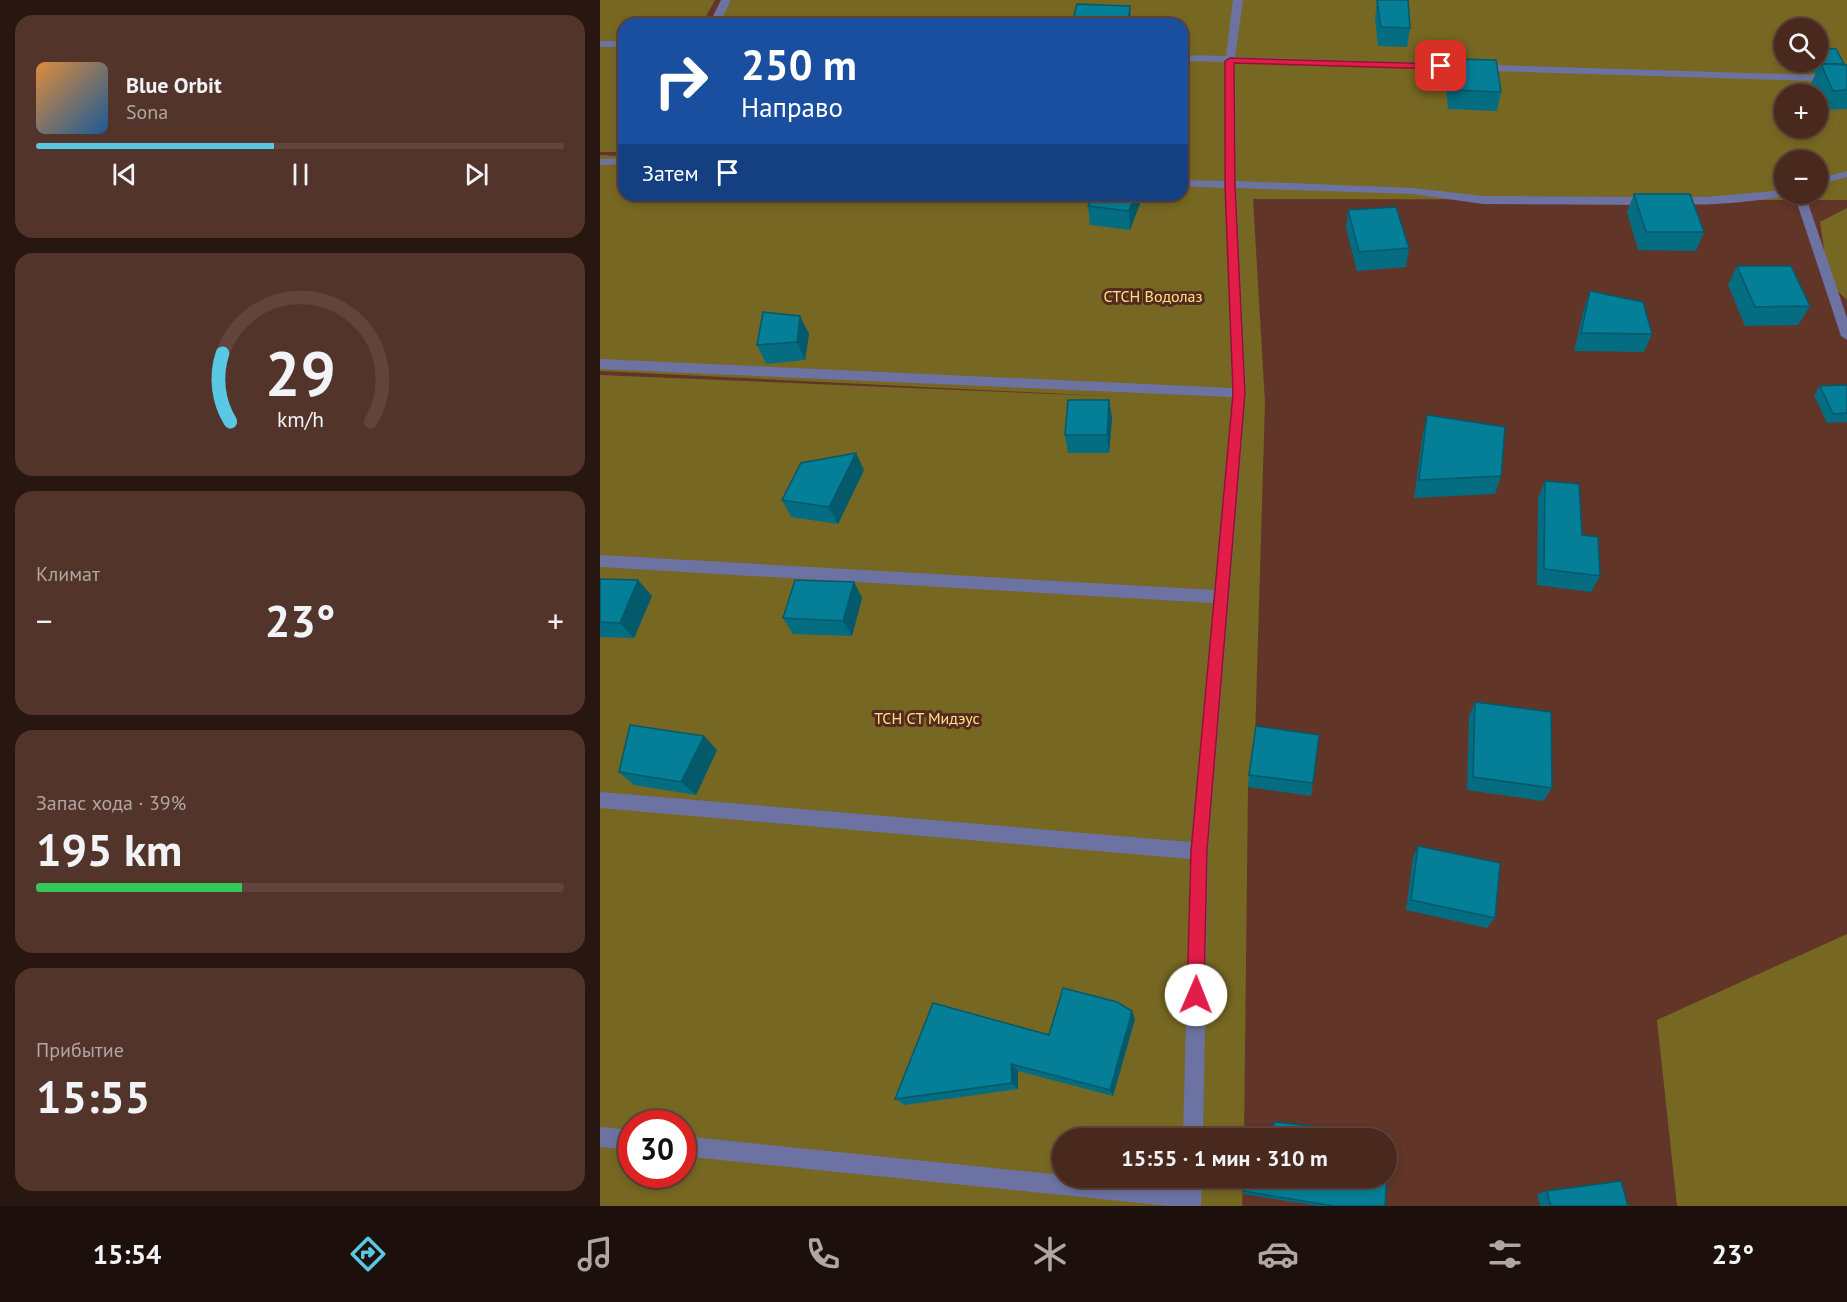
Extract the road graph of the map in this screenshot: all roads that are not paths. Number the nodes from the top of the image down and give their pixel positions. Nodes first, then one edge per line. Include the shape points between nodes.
1 (726, 0) edge
2 (1238, 0) edge
3 (717, 18) edge
4 (600, 44) edge
5 (618, 44) edge
6 (1188, 58) edge
7 (1230, 61) junction
8 (1847, 79) edge
9 (618, 161) edge
10 (600, 162) edge
11 (1847, 174) edge
12 (1828, 179) edge
13 (1188, 183) edge
14 (1230, 185) junction
15 (1774, 194) edge
16 (1801, 204) edge
17 (1847, 336) edge
18 (600, 364) edge
19 (1239, 393) junction
20 (600, 561) edge
21 (1220, 597) junction
22 (600, 800) edge
23 (1199, 851) junction
24 (1193, 1128) edge
25 (600, 1137) edge
26 (618, 1139) edge
27 (696, 1147) edge
28 (1191, 1194) edge

1 - 3 street
2 - 7 street
4 - 5 street
6 - 7 street
7 - 8 street
7 - 14 street
9 - 10 street
11 - 12 street
13 - 14 street
14 - 15 street via 1413,191 1484,200 1706,201
14 - 19 street
16 - 17 street
18 - 19 street
19 - 21 street
20 - 21 street
21 - 23 street
22 - 23 street
23 - 24 street
25 - 26 street
27 - 28 street

